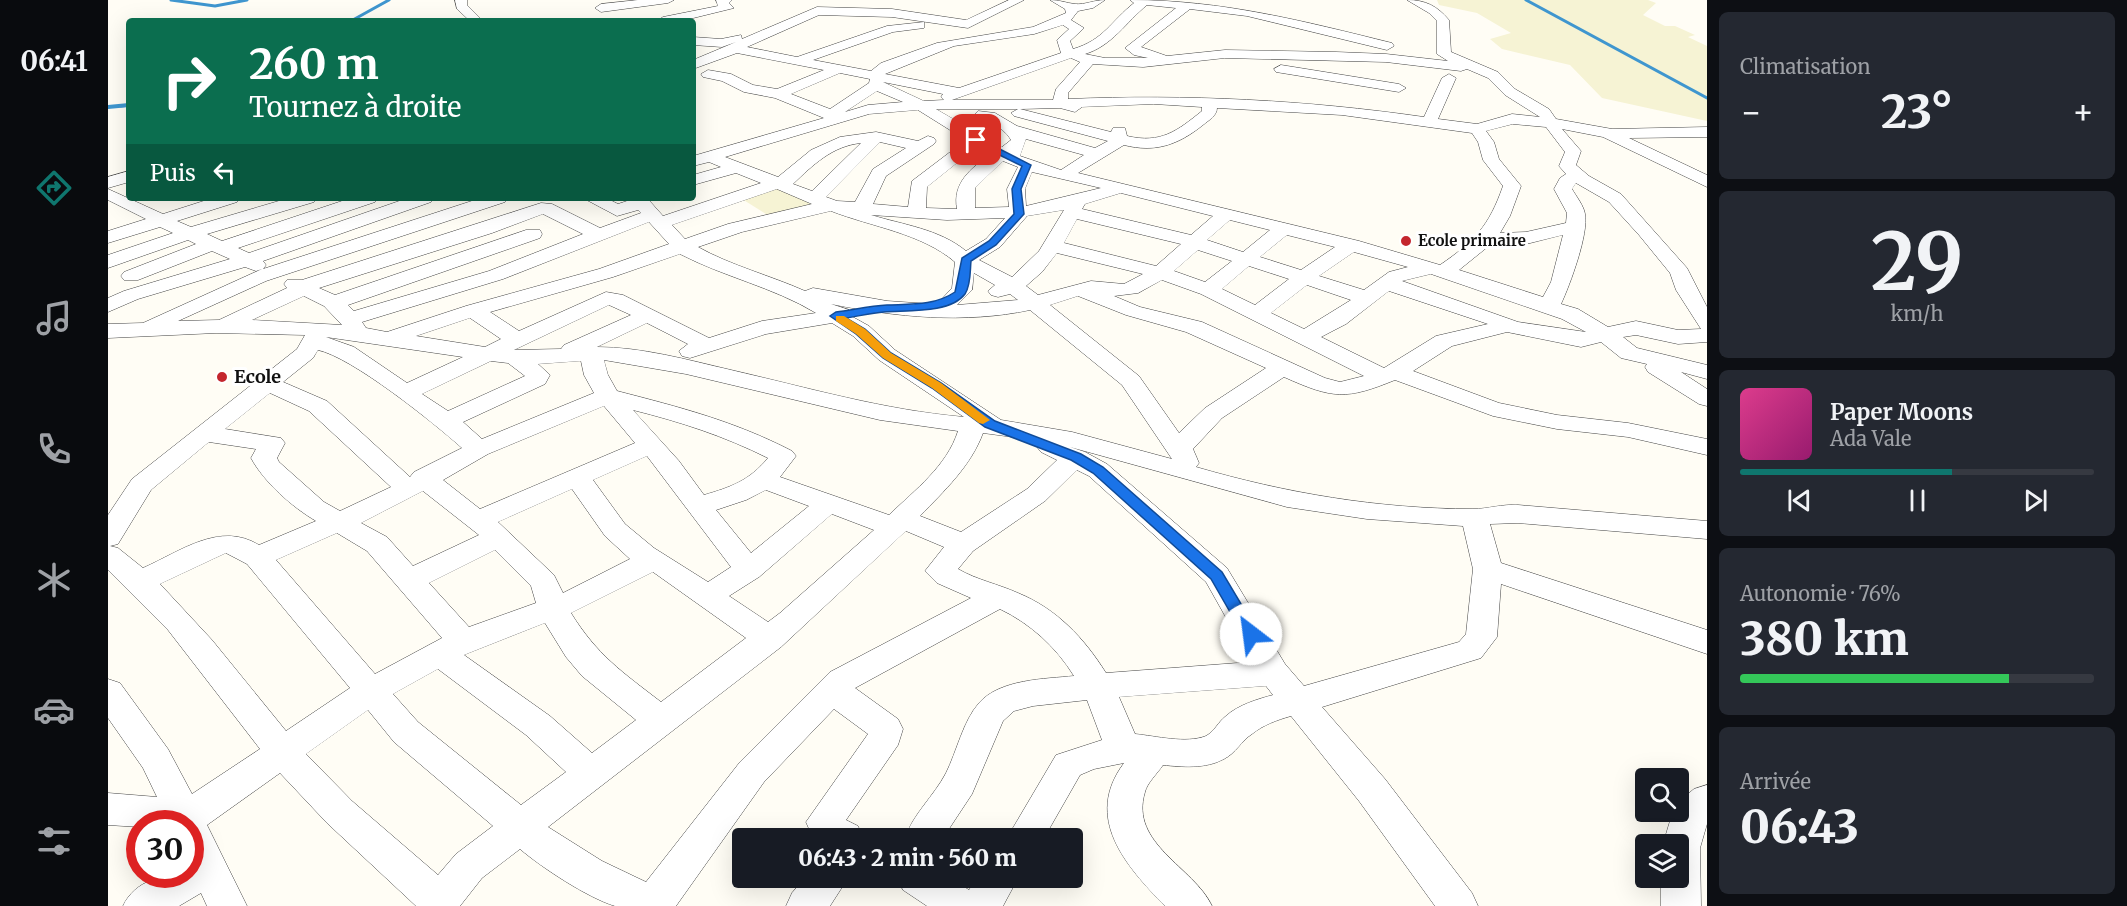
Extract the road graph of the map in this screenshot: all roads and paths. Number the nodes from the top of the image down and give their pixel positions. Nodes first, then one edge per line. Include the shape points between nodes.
1 (461, 0) edge
2 (726, 0) edge
3 (1018, 0) edge
4 (1056, 0) edge
5 (1100, 0) edge
6 (1140, 0) edge
7 (1410, 1) edge
8 (1187, 6) junction
9 (1071, 8) junction
10 (667, 10) edge
11 (650, 15) dead end
12 (474, 18) edge
13 (615, 18) dead end
14 (938, 20) junction
15 (1062, 20) junction
16 (1288, 22) junction
17 (957, 23) junction
18 (696, 40) edge
19 (910, 41) dead end
20 (737, 43) junction
21 (1297, 45) junction
22 (1072, 54) junction
23 (1444, 54) junction
24 (858, 57) dead end
25 (758, 59) junction
26 (1090, 59) junction
27 (1199, 59) junction
28 (1422, 60) junction
29 (804, 61) junction
30 (1176, 66) junction
31 (834, 68) junction
32 (697, 69) edge
33 (1479, 70) junction
34 (1449, 78) dead end
35 (742, 79) junction
36 (1406, 80) junction
37 (876, 81) junction
38 (1275, 90) dead end
39 (962, 93) junction
40 (1304, 93) dead end
41 (778, 94) junction
42 (1059, 104) junction
43 (1209, 104) junction
44 (945, 105) junction
45 (989, 105) junction
46 (923, 106) junction
47 (1271, 106) junction
48 (879, 108) junction
49 (1385, 110) junction
50 (834, 116) junction
51 (1107, 120) dead end
52 (1429, 122) junction
53 (1550, 122) junction
54 (903, 124) dead end
55 (951, 126) junction
56 (808, 127) junction
57 (1477, 129) junction
58 (1707, 132) edge
59 (1606, 133) junction
60 (876, 137) junction
61 (1179, 137) junction
62 (846, 140) junction
63 (976, 140) junction
64 (1120, 141) junction
65 (920, 146) junction
66 (1014, 151) junction
67 (1098, 154) junction
68 (700, 157) edge
69 (738, 167) junction
70 (1576, 175) junction
71 (1062, 176) junction
72 (126, 177) edge
73 (696, 179) edge
74 (1707, 182) edge
75 (108, 183) edge
76 (779, 183) junction
77 (1121, 188) junction
78 (108, 194) edge
79 (126, 197) edge
80 (696, 197) edge
81 (140, 201) edge
82 (144, 201) edge
83 (221, 201) edge
84 (297, 201) edge
85 (360, 201) edge
86 (451, 201) edge
87 (483, 201) edge
88 (494, 201) edge
89 (598, 201) edge
90 (669, 201) edge
91 (823, 202) junction
92 (645, 205) edge
93 (431, 206) edge
94 (861, 209) junction
95 (1073, 211) junction
96 (917, 212) junction
97 (1022, 212) junction
98 (108, 213) edge
99 (323, 214) junction
100 (967, 214) junction
101 (1227, 214) junction
102 (163, 219) junction
103 (514, 219) junction
104 (345, 226) junction
105 (1575, 227) junction
106 (1284, 228) junction
107 (188, 234) junction
108 (533, 234) junction
109 (387, 235) junction
110 (466, 235) junction
111 (599, 235) junction
112 (108, 237) edge
113 (1487, 239) junction
114 (1193, 241) junction
115 (219, 245) junction
116 (1352, 245) junction
117 (1052, 246) junction
118 (682, 247) junction
119 (564, 249) junction
120 (410, 252) junction
121 (1249, 258) junction
122 (248, 260) junction
123 (965, 260) junction
124 (108, 262) edge
125 (1439, 270) junction
126 (108, 271) edge
127 (273, 273) junction
128 (1162, 273) junction
129 (131, 276) junction
130 (1305, 276) junction
131 (766, 280) junction
132 (1386, 283) junction
133 (161, 286) junction
134 (563, 286) junction
135 (1014, 287) junction
136 (302, 288) junction
137 (1081, 290) junction
138 (1208, 290) junction
139 (1367, 298) junction
140 (951, 300) junction
141 (335, 302) junction
142 (1034, 303) junction
143 (108, 305) edge
144 (1550, 305) junction
145 (588, 306) junction
146 (886, 309) junction
147 (919, 309) junction
148 (473, 310) junction
149 (1258, 313) junction
150 (648, 315) junction
151 (836, 316) junction
152 (1707, 324) edge
153 (1515, 326) junction
154 (216, 328) junction
155 (143, 329) junction
156 (108, 331) edge
157 (370, 331) junction
158 (1604, 334) junction
159 (1707, 335) edge
160 (1306, 337) junction
161 (322, 339) junction
162 (705, 344) junction
163 (516, 348) junction
164 (591, 353) junction
165 (485, 354) junction
166 (561, 355) junction
167 (1638, 356) junction
168 (665, 364) junction
169 (1282, 368) junction
170 (1707, 372) edge
171 (1390, 374) junction
172 (268, 384) junction
173 (405, 393) junction
174 (608, 396) junction
175 (1707, 399) edge
176 (446, 421) junction
177 (982, 424) junction
178 (202, 434) junction
179 (651, 445) junction
180 (1707, 447) edge
181 (479, 449) junction
182 (1180, 449) junction
183 (1076, 457) junction
184 (1190, 476) junction
185 (577, 477) junction
186 (764, 480) junction
187 (415, 483) junction
188 (829, 503) junction
189 (698, 506) junction
190 (1475, 518) junction
191 (341, 522) junction
192 (898, 523) junction
193 (488, 528) junction
194 (1707, 530) edge
195 (108, 537) edge
196 (963, 544) junction
197 (108, 555) edge
198 (257, 557) junction
199 (651, 560) junction
200 (1488, 569) junction
201 (749, 570) junction
202 (141, 580) junction
203 (410, 580) junction
204 (707, 596) junction
205 (999, 597) junction
206 (553, 610) junction
207 (770, 639) junction
208 (1707, 642) edge
209 (451, 647) junction
210 (1274, 673) junction
211 (1096, 688) junction
212 (833, 690) junction
213 (371, 691) junction
214 (109, 697) edge
215 (1297, 701) junction
216 (660, 720) junction
217 (1137, 749) junction
218 (284, 754) junction
219 (591, 775) junction
220 (1707, 800) edge
221 (108, 809) edge
222 (126, 810) edge
223 (182, 810) edge
224 (204, 812) edge
225 (827, 828) edge
226 (930, 828) edge
227 (1031, 828) edge
228 (521, 829) junction
229 (204, 858) edge
230 (209, 869) junction
231 (821, 888) edge
232 (933, 888) edge
233 (993, 888) edge
234 (438, 904) edge
235 (654, 905) edge
236 (143, 906) edge
237 (227, 906) edge
238 (806, 906) edge
239 (961, 906) edge
240 (981, 906) edge
241 (1192, 906) edge
242 (1458, 906) edge
243 (1681, 906) edge

1 - 12 street via 461,6
2 - 10 street via 720,2 727,8
3 - 17 street via 973,23
4 - 9 street
5 - 9 street via 1087,7
6 - 8 street
6 - 22 street via 1122,24 1096,46
7 - 23 street via 1433,10 1443,20
8 - 16 street via 1236,10
8 - 30 street via 1132,48
9 - 15 street via 1072,14
10 - 11 street
10 - 13 street via 601,8 612,10
14 - 17 street
14 - 20 street via 892,13 817,11
14 - 29 street via 891,29
15 - 22 street via 1078,28 1063,40
15 - 37 street via 1030,30 954,43 886,66
16 - 21 street via 1294,26
16 - 28 street via 1392,47
17 - 19 street
18 - 20 street
20 - 25 street
20 - 32 street
21 - 27 street
21 - 28 street
22 - 26 street
22 - 39 street
23 - 28 street
23 - 33 street
24 - 31 street
25 - 29 street via 783,56
25 - 32 street
26 - 30 street
26 - 42 street via 1061,92
27 - 30 street
27 - 36 street
28 - 33 street
28 - 36 street
29 - 31 street
29 - 35 street via 773,75
31 - 37 street
31 - 41 street
32 - 35 street
33 - 53 street via 1497,78 1509,93 1544,112
34 - 52 street
35 - 41 street
36 - 49 street
37 - 39 street
37 - 46 street
37 - 50 street
38 - 47 street
39 - 46 street
40 - 49 street
41 - 50 street
42 - 43 street via 1163,93
42 - 45 street
42 - 61 street
43 - 47 street
43 - 61 street via 1210,112
44 - 45 street
44 - 46 street
44 - 66 street via 1001,119
45 - 64 street
46 - 48 street
46 - 55 street
47 - 49 street
48 - 50 street
48 - 54 street
49 - 52 street
50 - 56 street
51 - 64 street via 1121,133
52 - 57 street
53 - 57 street via 1512,119
53 - 59 street
53 - 70 street via 1572,151 1566,166
55 - 63 street
55 - 65 street
56 - 62 street
56 - 68 street
57 - 113 street via 1491,160 1512,186 1502,218
58 - 59 street
59 - 74 street
60 - 62 street
60 - 65 street
60 - 91 street
61 - 64 street via 1144,145
62 - 76 street via 817,153
63 - 66 street
63 - 96 street via 918,185
64 - 67 street
65 - 94 street via 879,173
66 - 67 street
66 - 71 street
66 - 97 street
66 - 100 street via 966,187
67 - 71 street
68 - 69 street
69 - 73 street
69 - 76 street
70 - 105 street via 1563,189 1578,219
70 - 152 street via 1615,198 1646,231 1680,272
71 - 77 street
72 - 75 street
76 - 80 street
76 - 91 street
77 - 95 street
77 - 101 street
78 - 79 street
81 - 98 street
82 - 102 street
83 - 102 street
84 - 107 street
85 - 99 street
86 - 93 street
87 - 93 street
88 - 103 street
89 - 92 street via 617,210
90 - 92 street
91 - 94 street
91 - 118 street
91 - 123 street via 937,240
92 - 111 street
92 - 118 street
93 - 104 street
93 - 109 street
93 - 110 street
94 - 96 street
95 - 97 street
95 - 114 street
95 - 117 street
96 - 100 street
97 - 100 street
97 - 123 street via 993,243
99 - 104 street
99 - 115 street
101 - 106 street
101 - 114 street
102 - 107 street
102 - 112 street
103 - 108 street
103 - 110 street
103 - 111 street via 546,208
104 - 122 street
105 - 113 street via 1526,238
105 - 144 street via 1561,282
106 - 116 street
106 - 121 street
107 - 115 street
107 - 124 street
108 - 119 street
108 - 141 street
109 - 120 street
109 - 127 street
110 - 120 street
111 - 119 street
113 - 125 street
114 - 121 street
114 - 128 street
115 - 122 street
115 - 129 street
116 - 125 street
116 - 130 street
117 - 128 street
117 - 135 street
118 - 131 street via 716,265
118 - 134 street
119 - 157 street via 474,282
120 - 136 street
121 - 130 street
121 - 138 street
122 - 127 street
122 - 133 street
123 - 135 street
123 - 140 street via 962,290
125 - 132 street via 1404,273
125 - 144 street
126 - 129 street
127 - 136 street
127 - 155 street
128 - 137 street via 1124,291 1097,286
128 - 138 street
129 - 133 street
130 - 139 street
130 - 149 street
131 - 146 street
131 - 151 street
132 - 139 street
132 - 153 street
133 - 143 street
134 - 145 street
134 - 148 street
135 - 140 street
135 - 142 street
136 - 141 street
136 - 154 street
137 - 142 street
137 - 169 street via 1132,311 1194,327
138 - 149 street
139 - 160 street
140 - 147 street
141 - 157 street
142 - 147 street via 985,310
142 - 182 street via 1131,381 1162,430
144 - 158 street
145 - 150 street via 610,297
145 - 163 street
146 - 147 street
146 - 151 street
148 - 157 street
148 - 163 street
149 - 160 street
150 - 162 street
150 - 166 street
151 - 162 street via 788,322
151 - 177 street via 936,386
153 - 158 street via 1568,339
153 - 171 street via 1444,341
154 - 155 street
154 - 161 street via 279,327
155 - 156 street
157 - 161 street
157 - 165 street
158 - 159 street via 1636,328 1678,337
158 - 167 street
160 - 171 street
161 - 172 street
161 - 173 street
162 - 168 street
163 - 165 street
163 - 166 street
163 - 176 street via 538,375 537,379
164 - 166 street
164 - 168 street
164 - 174 street via 596,375
165 - 173 street
167 - 170 street
167 - 175 street
168 - 177 street via 880,413 933,422
169 - 171 street via 1340,389 1354,388
169 - 182 street via 1203,420
171 - 180 street via 1493,409
172 - 178 street
172 - 187 street via 318,406
173 - 176 street
174 - 179 street
174 - 181 street
174 - 186 street via 704,421 783,456
176 - 181 street
177 - 183 street
177 - 184 street via 1106,448
177 - 192 street via 942,478
178 - 191 street via 272,443 264,458 269,467 314,508
178 - 195 street via 141,485
179 - 185 street
179 - 189 street
181 - 187 street
182 - 184 street
183 - 196 street via 1036,495
183 - 210 street via 1098,470 1217,575
184 - 190 street via 1321,506
185 - 193 street
185 - 199 street via 615,530
186 - 188 street
186 - 189 street via 737,494
187 - 191 street
187 - 193 street
188 - 192 street
188 - 201 street
189 - 201 street
190 - 194 street via 1508,514
190 - 200 street
191 - 198 street
191 - 203 street via 377,544
192 - 196 street
192 - 207 street
193 - 203 street
193 - 206 street via 544,582
196 - 205 street via 940,571
197 - 202 street
198 - 202 street via 236,544 222,544
198 - 213 street
199 - 204 street
199 - 206 street
200 - 208 street
200 - 215 street via 1481,637 1470,650
201 - 204 street
202 - 218 street
203 - 209 street
204 - 207 street
205 - 211 street via 1020,605 1053,628
205 - 212 street via 847,677
206 - 209 street
206 - 216 street via 593,667
207 - 216 street
209 - 213 street
209 - 219 street via 570,750
210 - 211 street
210 - 215 street
211 - 217 street
211 - 226 street via 1033,693 997,704 959,783
212 - 225 street via 886,729 886,735 824,822
212 - 235 street via 752,772
213 - 218 street
213 - 228 street via 406,732
214 - 223 street via 156,759
215 - 217 street via 1251,717 1211,750 1181,753
215 - 242 street via 1372,790
216 - 219 street
217 - 227 street via 1089,756 1068,765
217 - 241 street via 1124,817 1135,844
218 - 224 street
218 - 234 street via 341,814
219 - 228 street
220 - 243 street via 1698,806 1682,834
221 - 222 street
228 - 234 street via 469,866
228 - 235 street via 588,873
229 - 230 street
230 - 236 street
230 - 237 street
231 - 238 street
232 - 239 street
233 - 240 street

